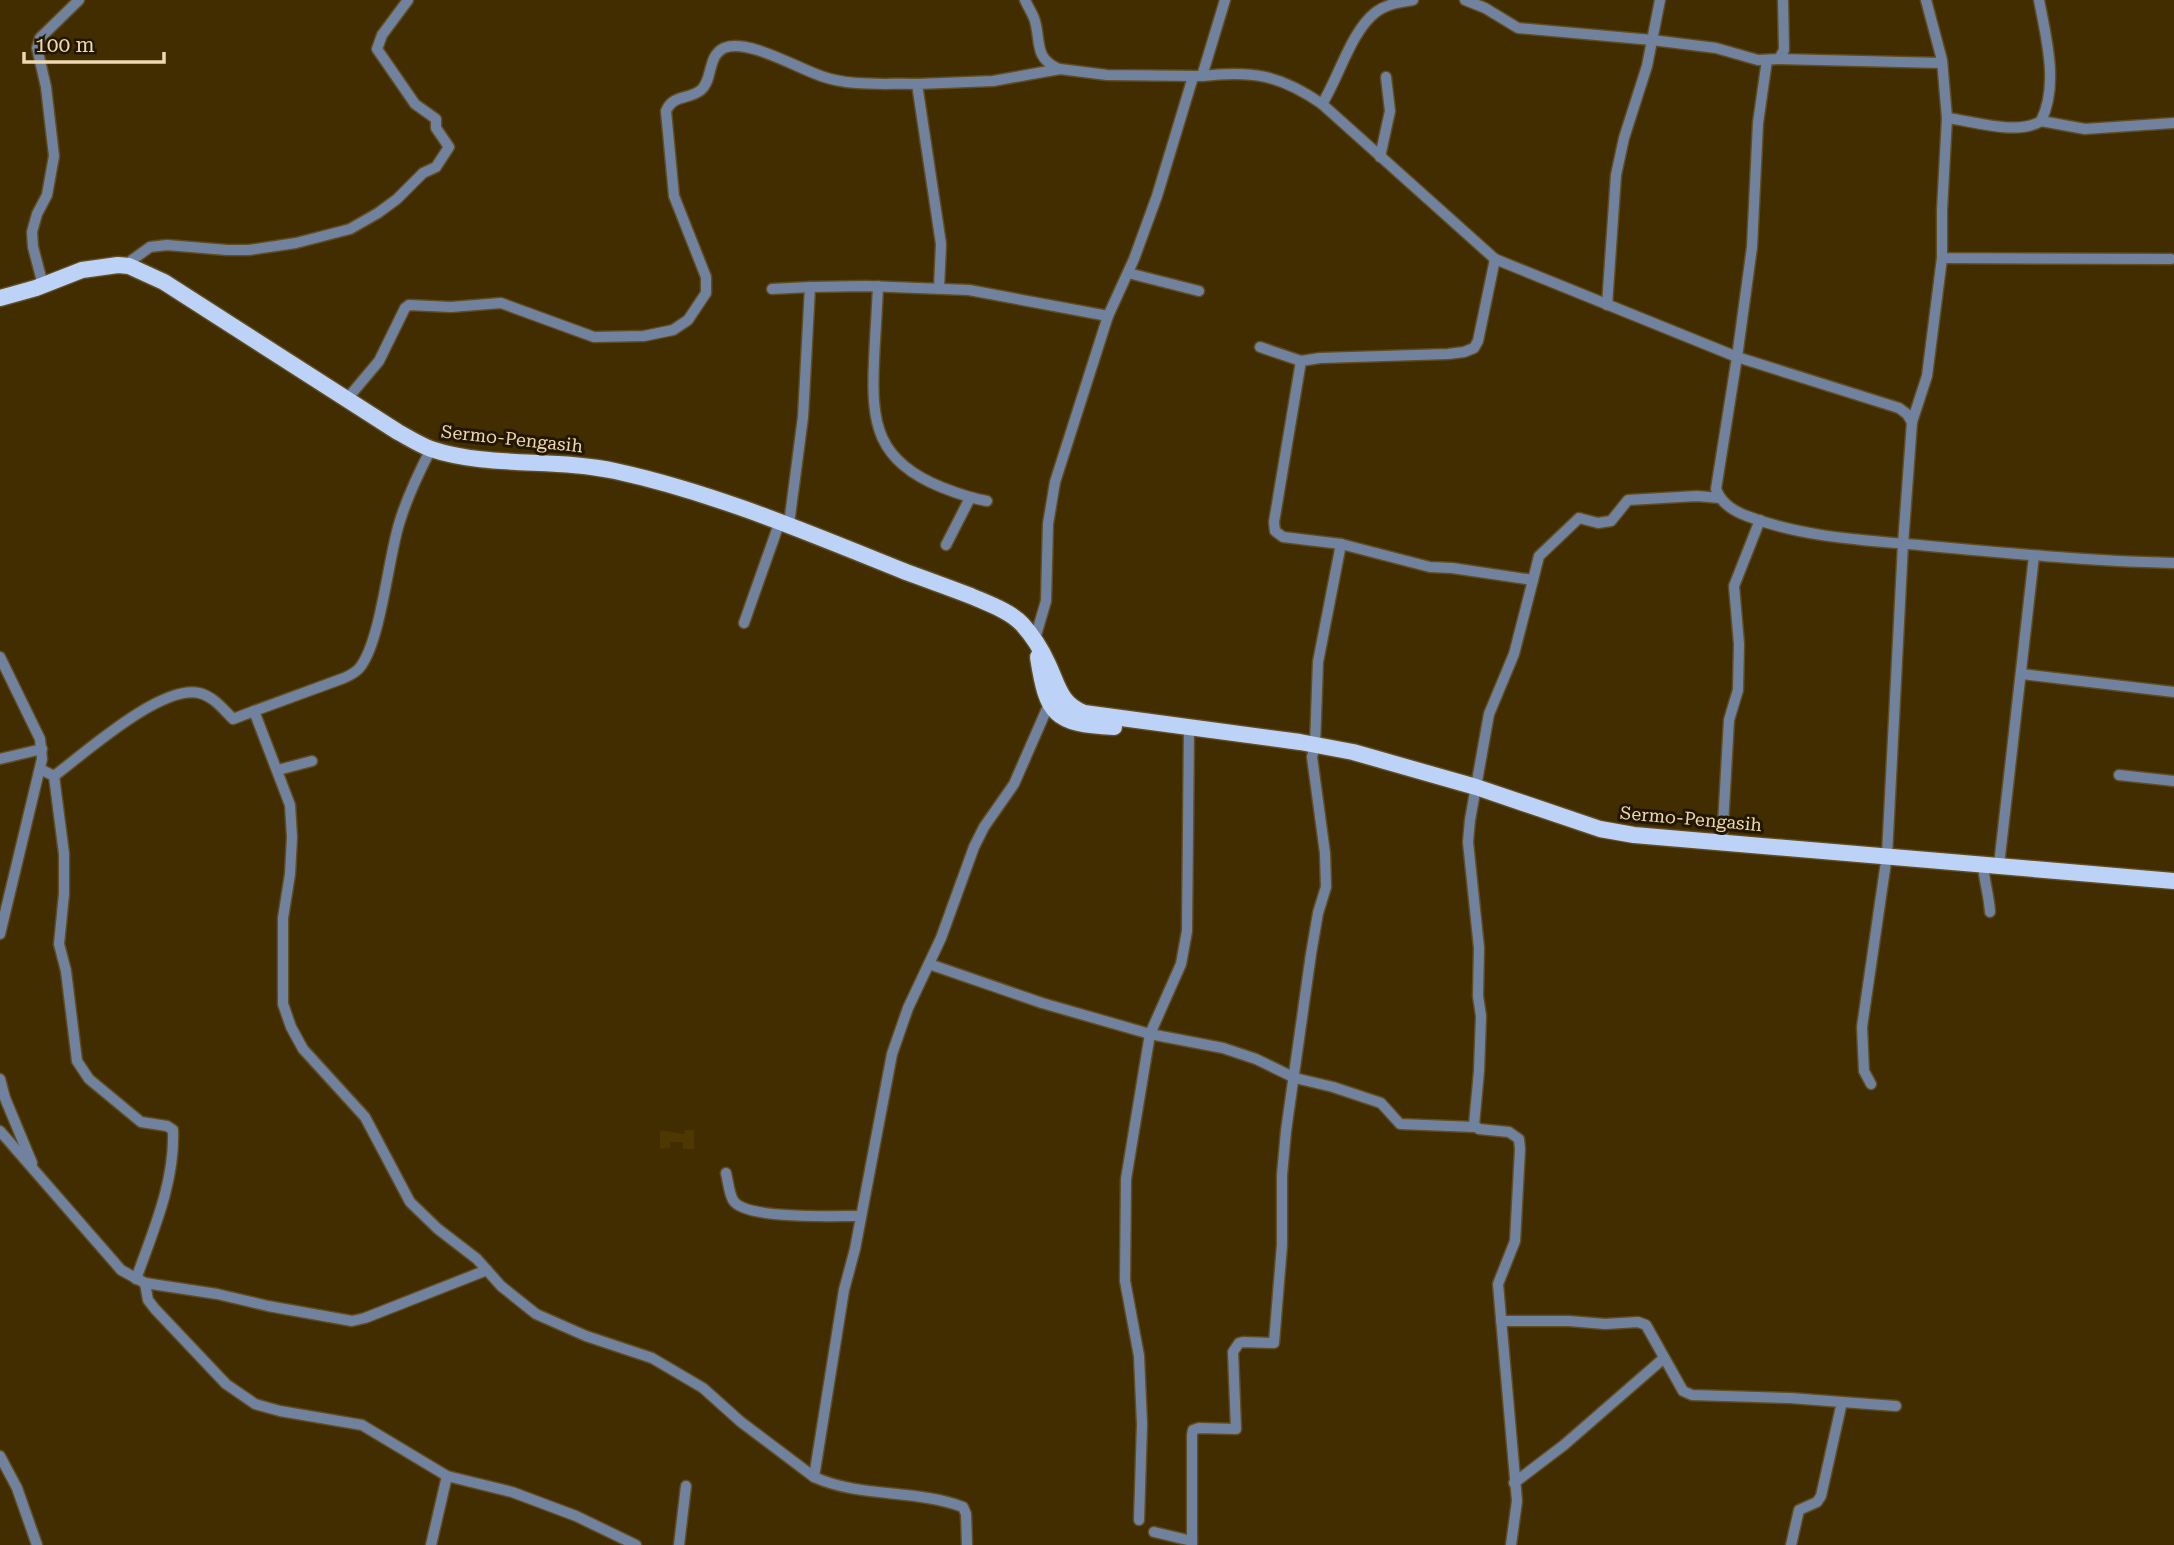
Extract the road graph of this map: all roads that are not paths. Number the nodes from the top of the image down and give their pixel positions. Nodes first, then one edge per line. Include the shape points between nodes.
1 (79, 0) edge
2 (408, 0) edge
3 (1026, 0) edge
4 (1225, 0) edge
5 (1413, 0) edge
6 (1465, 0) edge
7 (1660, 0) edge
8 (1783, 0) edge
9 (1926, 0) edge
10 (2039, 0) edge
11 (1653, 40) junction
12 (1779, 59) junction
13 (1767, 60) junction
14 (1942, 63) junction
15 (1060, 69) junction
16 (1197, 76) junction
17 (1387, 77) dead end
18 (917, 84) junction
19 (1322, 104) junction
20 (1947, 118) junction
21 (2041, 121) junction
22 (2174, 123) edge
23 (1380, 157) junction
24 (1942, 258) junction
25 (1495, 259) junction
26 (2171, 259) dead end
27 (129, 266) junction
28 (1128, 273) junction
29 (43, 285) junction
30 (878, 286) junction
31 (810, 287) junction
32 (939, 288) junction
33 (772, 289) dead end
34 (1199, 291) dead end
35 (0, 298) edge
36 (1607, 305) junction
37 (1108, 316) junction
38 (1260, 347) dead end
39 (1737, 357) junction
40 (1301, 361) junction
41 (347, 399) junction
42 (1904, 411) junction
43 (1916, 411) junction
44 (1912, 422) junction
45 (431, 449) junction
46 (970, 498) junction
47 (1720, 498) junction
48 (986, 501) dead end
49 (1760, 520) junction
50 (785, 523) junction
51 (1341, 544) junction
52 (1903, 544) junction
53 (946, 545) dead end
54 (2034, 556) junction
55 (2174, 563) edge
56 (1534, 580) junction
57 (744, 623) dead end
58 (1035, 643) junction
59 (0, 657) edge
60 (2022, 674) junction
61 (2174, 692) edge
62 (1049, 704) junction
63 (254, 711) junction
64 (1182, 728) junction
65 (1315, 745) junction
66 (42, 750) junction
67 (0, 759) edge
68 (312, 761) dead end
69 (40, 769) junction
70 (278, 770) junction
71 (2119, 775) dead end
72 (54, 776) junction
73 (2174, 780) edge
74 (1476, 787) junction
75 (1721, 842) junction
76 (1887, 855) junction
77 (1991, 865) junction
78 (2174, 881) edge
79 (1990, 912) dead end
80 (0, 934) edge
81 (929, 964) junction
82 (1150, 1034) junction
83 (1294, 1078) junction
84 (0, 1079) edge
85 (1871, 1084) dead end
86 (1474, 1127) junction
87 (0, 1131) edge
88 (726, 1173) dead end
89 (36, 1174) junction
90 (860, 1216) junction
91 (487, 1270) junction
92 (141, 1281) junction
93 (1502, 1321) junction
94 (1664, 1357) junction
95 (1842, 1402) junction
96 (1896, 1406) dead end
97 (0, 1456) edge
98 (447, 1476) junction
99 (814, 1477) junction
100 (1514, 1483) junction
101 (686, 1486) dead end
102 (1139, 1520) dead end
103 (1154, 1532) dead end
104 (1192, 1543) edge
105 (37, 1545) edge
106 (431, 1545) edge
107 (636, 1545) edge
108 (679, 1545) edge
109 (967, 1545) edge
110 (1511, 1545) edge
111 (1791, 1545) edge

1 - 29 street via 47,31 37,48 54,156 47,195 32,232
2 - 27 street via 377,49 415,104 436,120 449,147 436,167 423,173 378,214 349,229 249,250 150,247
3 - 15 street via 1035,21 1038,48 1050,65
4 - 16 street
5 - 19 street via 1376,12 1367,22
6 - 11 street via 1518,28
7 - 11 street
8 - 12 street via 1784,50
9 - 14 street
10 - 21 street via 2050,80
11 - 13 street
11 - 36 street via 1616,175
12 - 13 street
12 - 14 street
13 - 39 street via 1758,123 1752,247
14 - 20 street
15 - 16 street via 1107,75
15 - 18 street via 993,81
16 - 19 street via 1266,76 1299,88
16 - 28 street
17 - 23 street via 1391,111
18 - 32 street via 941,244
18 - 41 street via 844,83 757,51 722,49 704,87 673,101 666,111 674,196 707,285 688,320 659,334 594,337 501,303 409,305 379,361
19 - 23 street
20 - 21 street via 2008,127
20 - 24 street
21 - 22 street via 2085,129
23 - 25 street
24 - 26 street
24 - 43 street via 1927,376
25 - 36 street
25 - 40 street via 1474,348 1448,354
27 - 29 main road, Sermo-Pengasih via 82,270
27 - 41 main road, Sermo-Pengasih via 164,282
28 - 34 street
28 - 37 street
29 - 35 main road, Sermo-Pengasih
30 - 31 street
30 - 32 street
30 - 46 street via 872,397 878,430 911,473
31 - 33 street
31 - 50 street via 803,418
32 - 37 street
36 - 39 street
37 - 58 street via 1050,505 1046,601
38 - 40 street
39 - 42 street
39 - 47 street via 1716,489
40 - 51 street via 1275,531 1283,537
41 - 45 main road, Sermo-Pengasih
42 - 43 street
42 - 44 street
43 - 44 street
44 - 52 street
45 - 50 main road, Sermo-Pengasih via 614,471
45 - 63 street via 411,486 398,527 364,663 356,673
46 - 48 street
46 - 53 street
47 - 49 street via 1745,516
47 - 56 street via 1629,500 1611,521 1579,518 1539,556
49 - 52 street via 1830,537
49 - 75 street via 1734,586 1740,644 1738,690 1729,720
50 - 57 street
50 - 58 main road, Sermo-Pengasih via 1015,617
51 - 56 street via 1430,567
51 - 65 street via 1318,663
52 - 54 street
52 - 76 street
54 - 55 street
54 - 60 street
56 - 74 street via 1514,654 1489,714
58 - 62 main road, Sermo-Pengasih
58 - 64 main road, Sermo-Pengasih via 1059,693 1073,709
59 - 66 street
60 - 61 street
60 - 77 street
62 - 64 main road, Sermo-Pengasih via 1064,719 1087,726
62 - 81 street via 1014,783 974,847
63 - 70 street
63 - 72 street via 233,719 212,699 196,692 164,699 103,736
64 - 65 main road, Sermo-Pengasih
64 - 82 street via 1187,931 1181,964
65 - 74 main road, Sermo-Pengasih via 1391,761
65 - 83 street via 1312,767 1326,887 1311,954
66 - 67 street
66 - 69 street
68 - 70 street
69 - 72 street
69 - 80 street
70 - 91 street via 290,805 292,838 283,918 284,1004 290,1027 303,1049 365,1118 410,1202
71 - 73 street
72 - 92 street via 64,853 59,944 77,1061 89,1079 141,1122 173,1130 168,1181
74 - 75 main road, Sermo-Pengasih via 1600,829
74 - 86 street via 1468,842 1479,948
75 - 76 main road, Sermo-Pengasih
76 - 77 main road, Sermo-Pengasih
76 - 85 street via 1862,1027 1864,1071
77 - 78 main road, Sermo-Pengasih
77 - 79 street via 1984,881
81 - 82 street
81 - 90 street via 892,1054
82 - 83 street via 1223,1048
82 - 102 street via 1126,1179 1125,1281 1139,1356 1141,1396
83 - 86 street via 1381,1103 1399,1124
83 - 104 street via 1282,1175 1274,1343 1242,1342 1233,1352 1236,1429 1193,1430
84 - 89 street
86 - 93 street via 1509,1132 1519,1139 1516,1232 1498,1284
87 - 89 street
88 - 90 street via 733,1201 744,1209 790,1216
89 - 92 street via 115,1263
90 - 99 street
91 - 92 street via 352,1321
91 - 99 street via 536,1314 652,1358 703,1388
92 - 98 street via 155,1310 226,1384 255,1404 362,1425
93 - 94 street via 1638,1322 1646,1325
93 - 100 street
94 - 95 street via 1683,1391 1692,1395
94 - 100 street
95 - 96 street
95 - 111 street via 1821,1496 1799,1510
97 - 105 street via 18,1488
98 - 106 street
98 - 107 street via 512,1492
99 - 109 street via 830,1484 963,1507
100 - 110 street via 1517,1501
101 - 108 street
103 - 104 street

